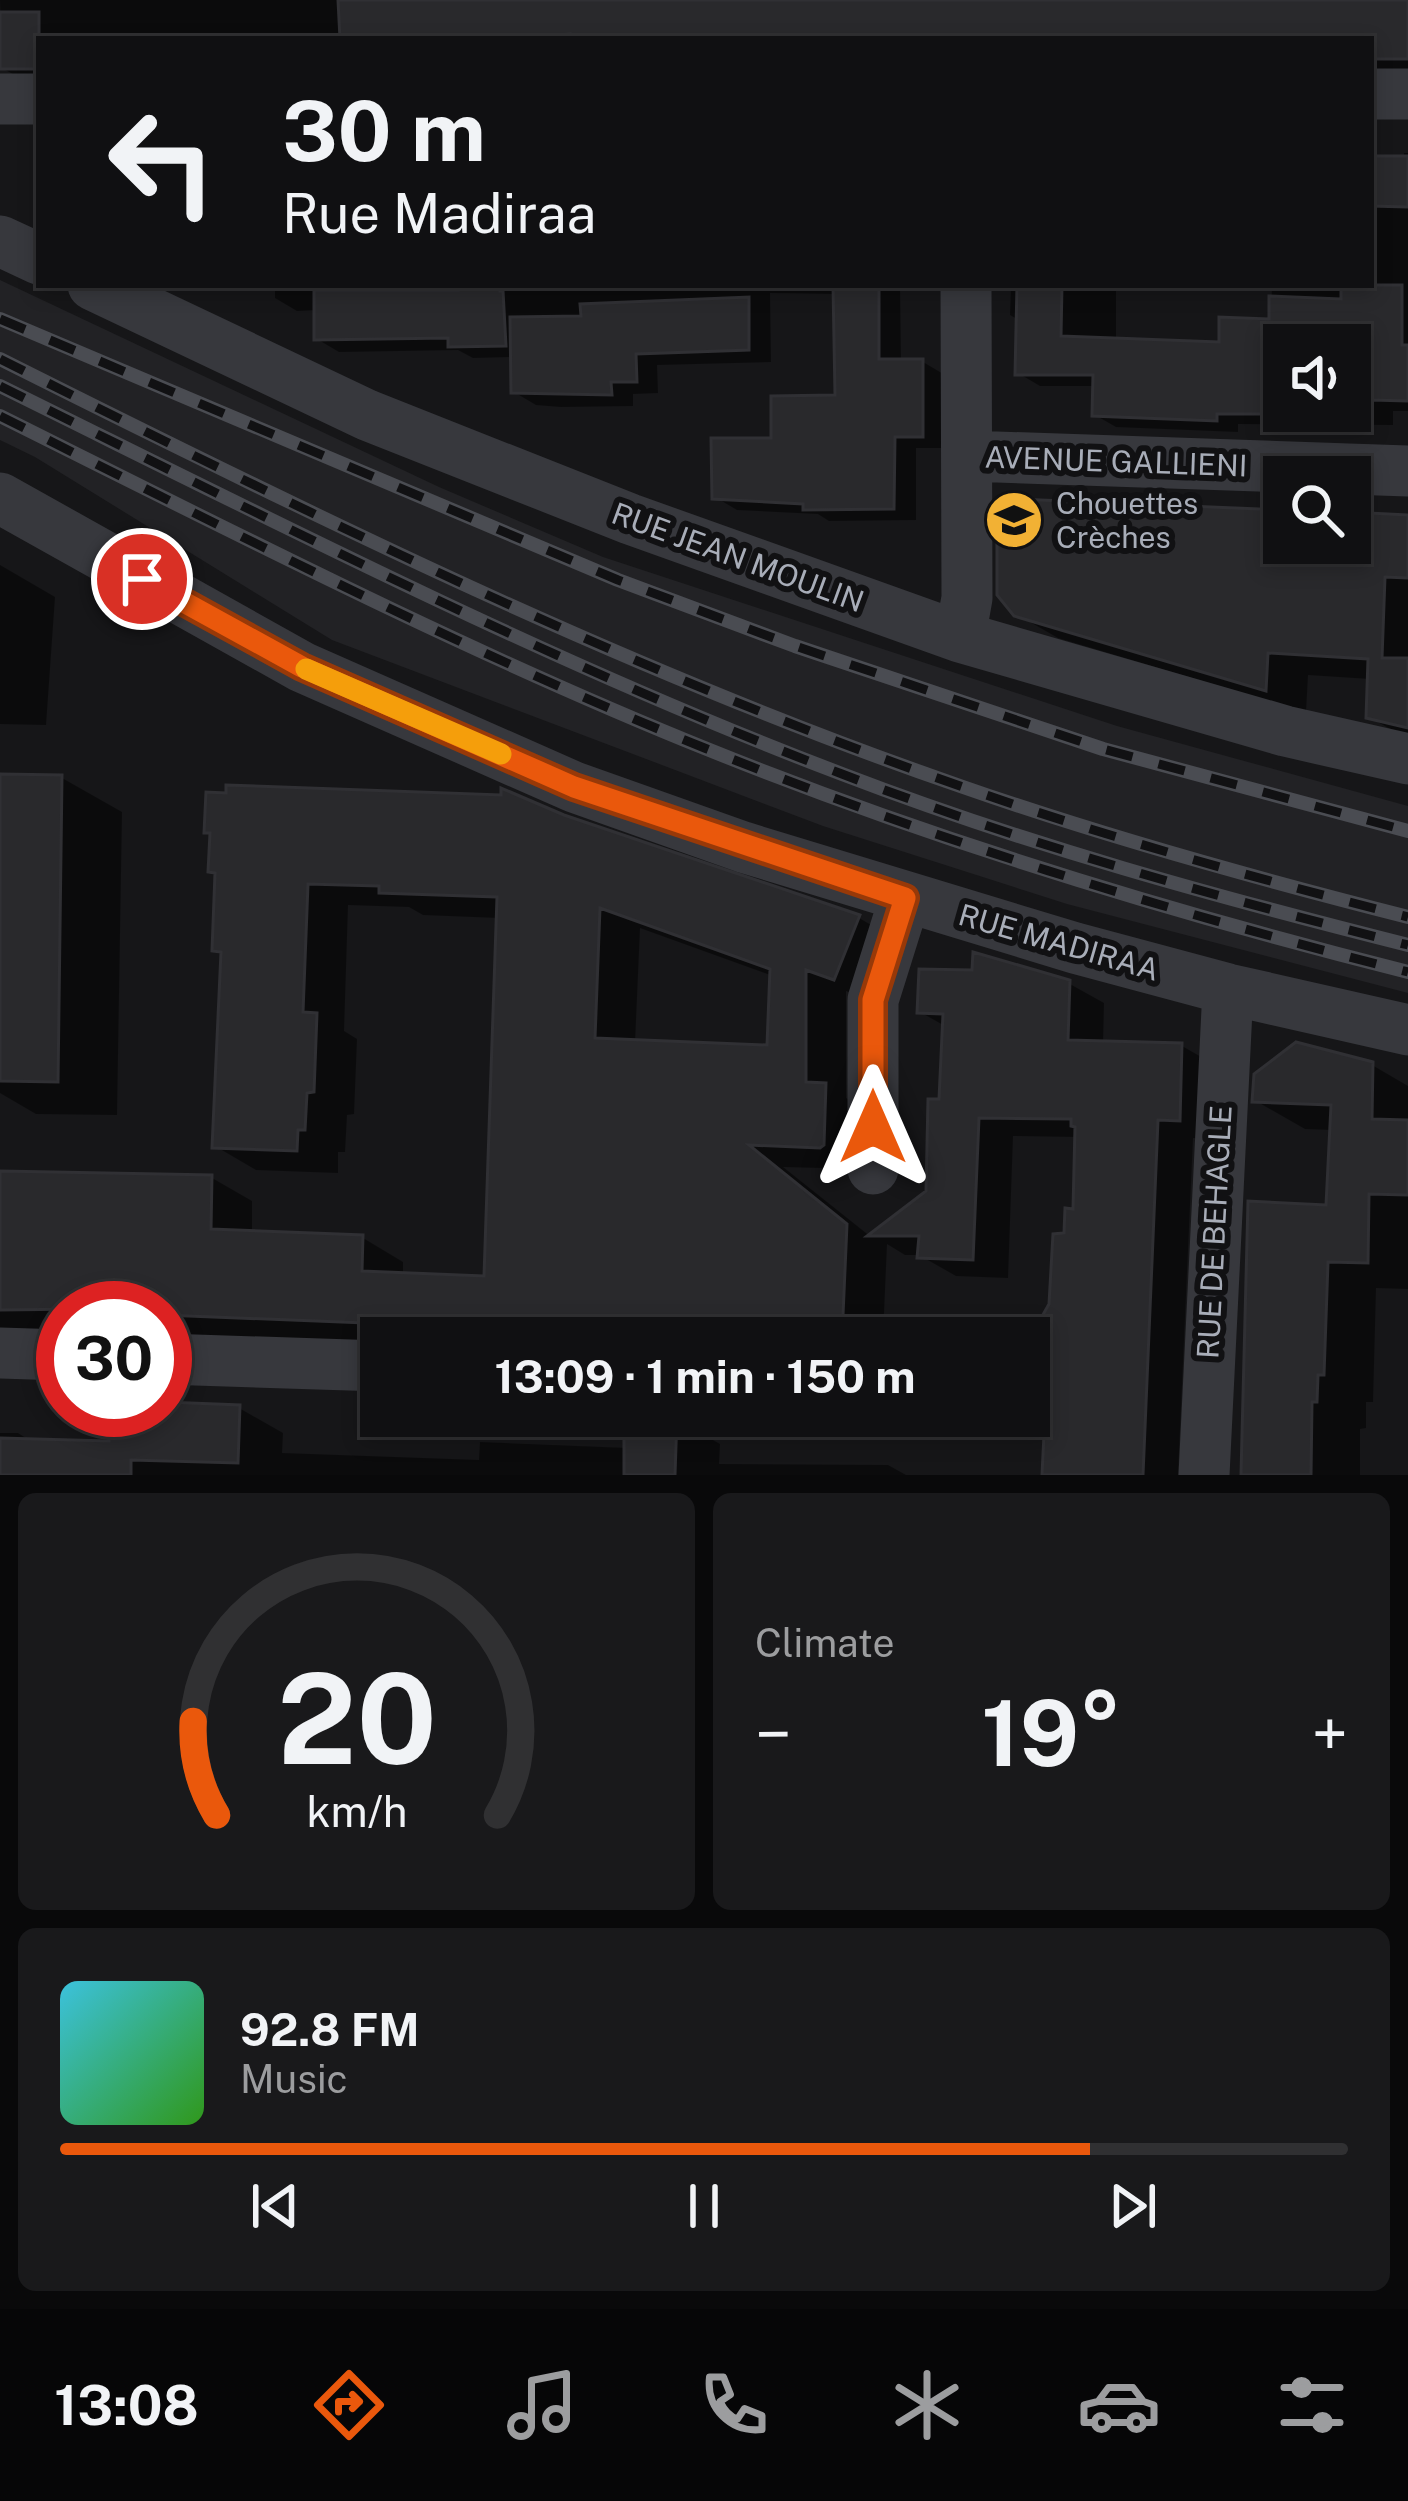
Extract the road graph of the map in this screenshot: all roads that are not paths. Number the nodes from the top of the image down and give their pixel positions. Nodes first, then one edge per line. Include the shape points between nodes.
1 (1374, 94) edge
2 (1408, 94) edge
3 (0, 99) edge
4 (36, 99) edge
5 (0, 241) edge
6 (36, 259) edge
7 (99, 288) edge
8 (965, 288) edge
9 (968, 456) junction
10 (1408, 471) edge
11 (0, 498) edge
12 (960, 637) junction
13 (1408, 759) edge
14 (905, 898) junction
15 (1228, 989) junction
16 (1408, 1030) edge
17 (873, 1169) dead end
18 (0, 1353) edge
19 (36, 1354) edge
20 (192, 1360) edge
21 (360, 1365) edge
22 (1204, 1475) edge

1 - 2 street
3 - 4 street
5 - 6 street
7 - 12 street, RUE JEAN MOULIN via 367,415
8 - 9 street
9 - 10 street, AVENUE GALLIENI
9 - 12 street
11 - 14 street, RUE MADIRAA via 322,676 574,787
12 - 13 street, RUE JEAN MOULIN
14 - 15 street, RUE MADIRAA
14 - 17 street via 873,1000
15 - 16 street, RUE MADIRAA
15 - 22 street, RUE DE BEHAGLE
18 - 19 street
20 - 21 street

